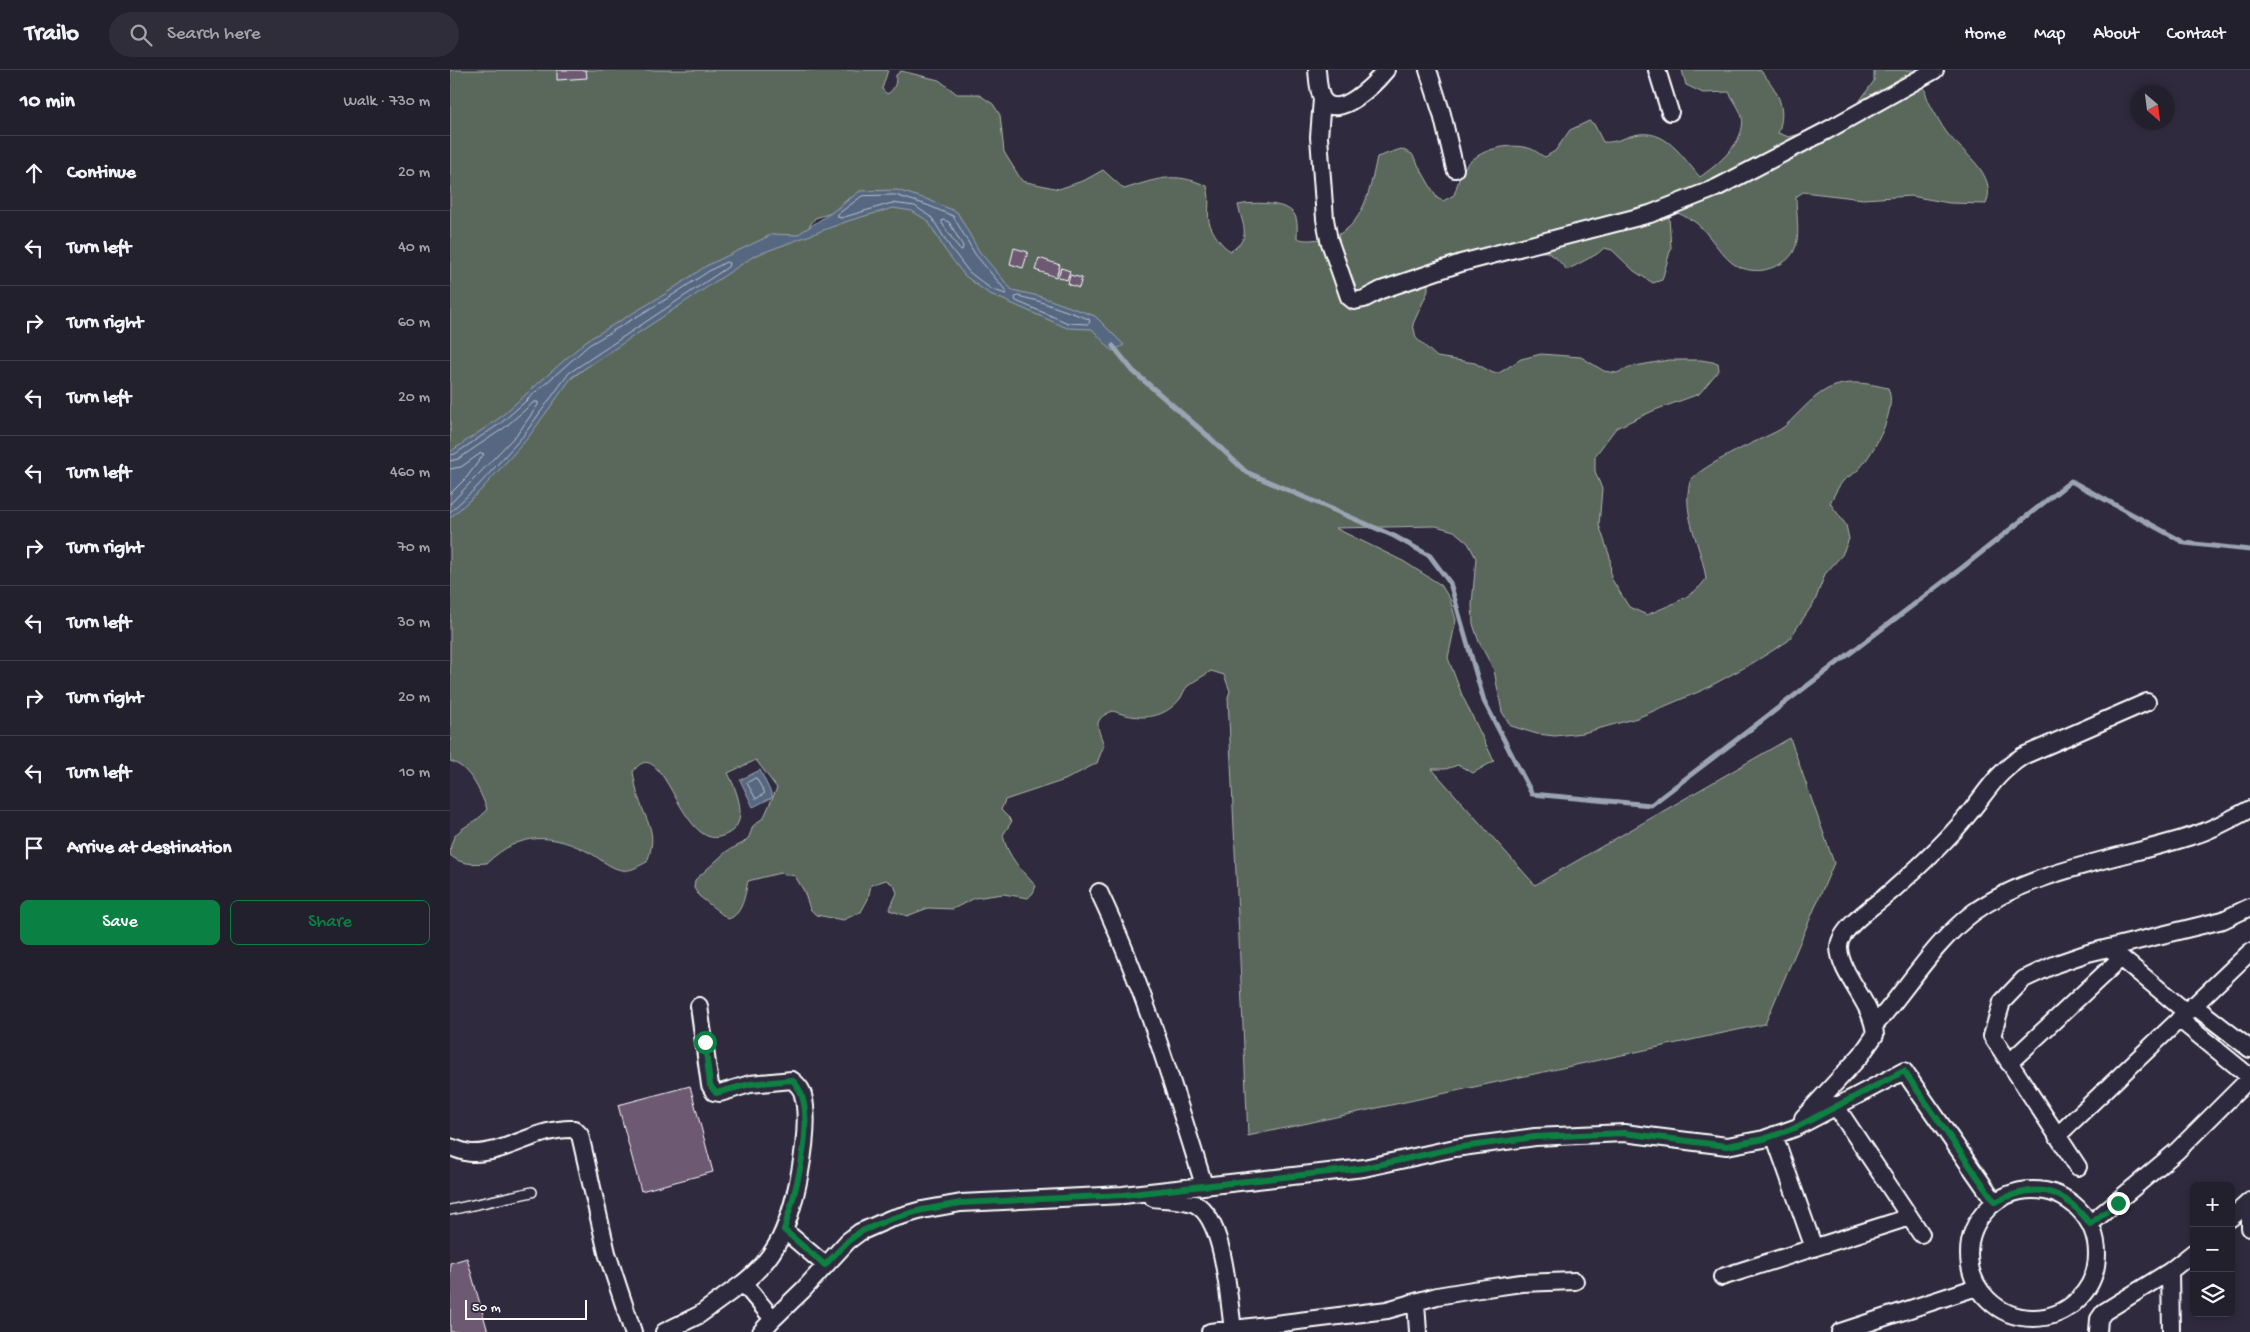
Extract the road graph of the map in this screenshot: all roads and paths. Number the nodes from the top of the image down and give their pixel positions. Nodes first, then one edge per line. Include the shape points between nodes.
1 (1317, 70) edge
2 (1386, 70) edge
3 (1428, 70) edge
4 (1657, 70) edge
5 (1935, 70) edge
6 (1322, 99) junction
7 (1670, 112) dead end
8 (1454, 169) dead end
9 (2147, 702) dead end
10 (2250, 809) edge
11 (1099, 892) dead end
12 (2250, 907) edge
13 (2250, 952) edge
14 (2115, 953) junction
15 (699, 1006) dead end
16 (2186, 1012) junction
17 (1874, 1026) junction
18 (2250, 1049) edge
19 (2010, 1063) junction
20 (2250, 1078) edge
21 (1835, 1105) junction
22 (1795, 1128) junction
23 (1774, 1136) junction
24 (2057, 1136) junction
25 (450, 1147) edge
26 (2078, 1167) dead end
27 (1204, 1185) junction
28 (532, 1192) dead end
29 (1123, 1195) junction
30 (2250, 1201) edge
31 (1995, 1202) junction
32 (450, 1210) edge
33 (2235, 1214) edge
34 (1910, 1217) junction
35 (2090, 1224) junction
36 (2250, 1228) edge
37 (784, 1230) junction
38 (1921, 1234) dead end
39 (1814, 1248) junction
40 (2190, 1255) edge
41 (825, 1265) junction
42 (2170, 1271) junction
43 (1722, 1277) dead end
44 (1575, 1281) dead end
45 (743, 1283) junction
46 (1977, 1287) junction
47 (1416, 1303) junction
48 (772, 1319) junction
49 (2035, 1325) edge
50 (2098, 1329) edge
51 (1233, 1330) junction
52 (633, 1332) edge
53 (664, 1332) edge
54 (761, 1332) edge
55 (1210, 1332) edge
56 (1418, 1332) edge
57 (1840, 1332) edge
58 (2171, 1332) edge

1 - 6 street
2 - 6 street via 1349,103 1330,105
3 - 8 street
4 - 7 street
5 - 6 street via 1826,131 1699,194 1650,214 1460,263 1354,302 1349,297 1326,224 1319,137
9 - 17 street via 2038,748 2007,767 1923,862 1840,938 1839,949
10 - 17 street via 2197,835 2065,872 1991,901 1952,931
11 - 27 street via 1152,1021
12 - 14 street via 2223,920 2128,945
13 - 16 street
14 - 16 street
14 - 19 street
14 - 19 street via 2056,964 2024,980 2002,1002 1992,1036
15 - 37 street via 710,1085 714,1092 792,1080 804,1095 804,1148
16 - 18 street
16 - 20 street
16 - 24 street
17 - 22 street via 1875,1035 1870,1044
19 - 24 street
20 - 35 street via 2177,1151
21 - 22 street
21 - 31 street via 1904,1071
21 - 34 street
22 - 23 street
23 - 27 street via 1727,1146 1624,1133 1535,1137 1455,1148 1364,1168
23 - 39 street
24 - 26 street
25 - 52 street via 482,1153 562,1128 574,1129 580,1135 607,1253
27 - 29 street
28 - 32 lane
29 - 41 street via 961,1203 922,1210 860,1232
29 - 51 street via 1194,1204 1206,1212 1216,1231
30 - 33 street
30 - 36 street
31 - 35 street via 2016,1192 2037,1190 2051,1193 2077,1207
31 - 46 street via 1979,1219 1969,1240 1969,1264
34 - 38 street
34 - 39 street
35 - 49 street via 2097,1249 2094,1274 2082,1296 2061,1312
37 - 41 street
37 - 45 street via 777,1246 761,1267
39 - 43 street
40 - 42 street
41 - 48 street
42 - 50 street via 2104,1312
42 - 58 street
44 - 47 street via 1521,1283
45 - 48 street
45 - 53 street via 699,1315
46 - 49 street via 1992,1305
46 - 57 street
47 - 51 street via 1387,1310
47 - 56 street
48 - 54 street
51 - 55 street

